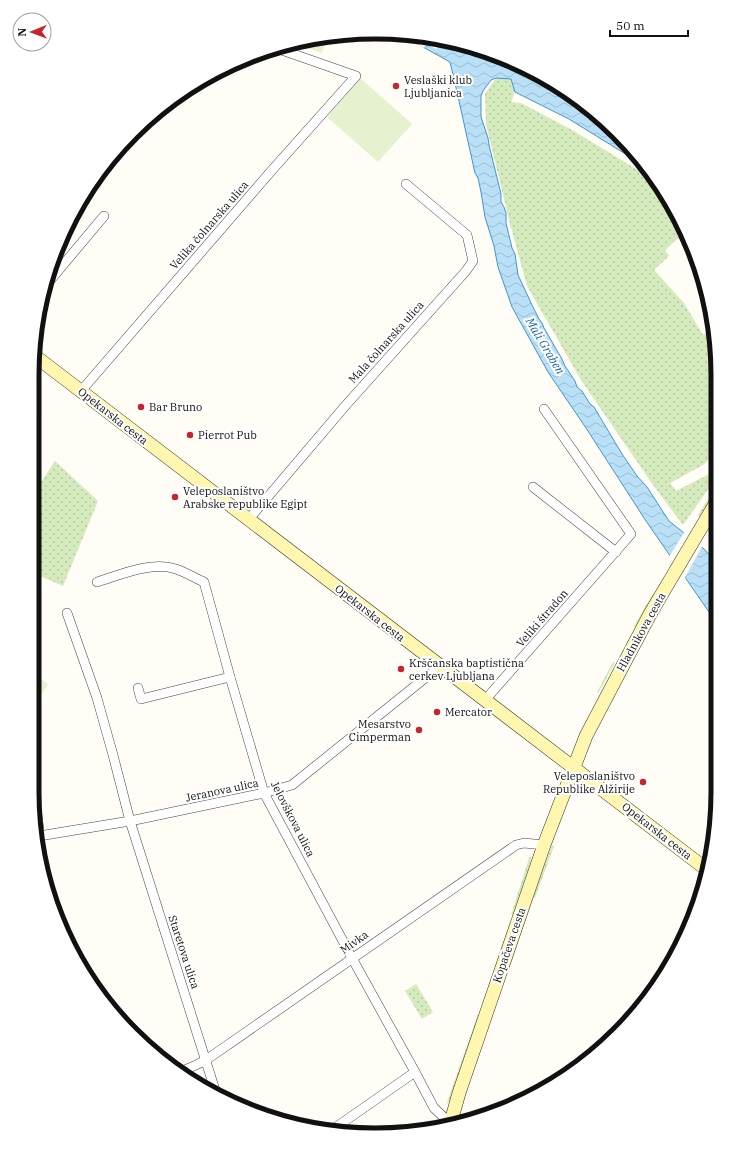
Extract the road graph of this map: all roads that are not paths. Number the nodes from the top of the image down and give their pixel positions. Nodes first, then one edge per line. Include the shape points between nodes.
1 (285, 51) edge
2 (406, 184) dead end
3 (104, 216) dead end
4 (54, 275) edge
5 (40, 360) edge
6 (81, 391) junction
7 (544, 408) dead end
8 (533, 487) dead end
9 (711, 511) edge
10 (249, 519) junction
11 (616, 552) junction
12 (97, 582) dead end
13 (67, 613) dead end
14 (440, 666) junction
15 (230, 677) junction
16 (138, 688) dead end
17 (485, 700) junction
18 (574, 768) junction
19 (264, 793) junction
20 (130, 821) junction
21 (42, 836) edge
22 (544, 845) junction
23 (703, 867) edge
24 (352, 958) junction
25 (206, 1060) junction
26 (186, 1069) edge
27 (415, 1072) junction
28 (214, 1087) edge
29 (451, 1120) edge
30 (447, 1121) edge
31 (338, 1126) edge

1 - 6 street, Velika čolnarska ulica via 356,76
2 - 10 street, Mala čolnarska ulica via 467,235 473,261
3 - 4 street
5 - 6 street, Opekarska cesta
6 - 10 street, Opekarska cesta
7 - 11 street, Veliki štradon via 631,534
8 - 11 street
9 - 18 street, Hladnikova cesta via 650,614 586,736
10 - 14 street, Opekarska cesta
11 - 17 street, Veliki štradon
12 - 15 street, Jelovškova ulica via 134,570 158,567 175,569 204,582
13 - 20 street, Staretova ulica via 97,698
14 - 17 street, Opekarska cesta
14 - 19 street, Jeranova ulica via 292,785
15 - 16 street via 141,699
15 - 19 street, Jelovškova ulica
17 - 18 street, Opekarska cesta
18 - 22 street, Kopačeva cesta
18 - 23 street, Opekarska cesta
19 - 20 street, Jeranova ulica
19 - 24 street, Jelovškova ulica
20 - 21 street, Jeranova ulica
20 - 25 street, Staretova ulica
22 - 24 street, Mivka via 516,845
22 - 29 street, Kopačeva cesta
24 - 25 street, Mivka
24 - 27 street, Jelovškova ulica
25 - 26 street, Mivka
25 - 28 street, Staretova ulica
27 - 30 street, Jelovškova ulica via 434,1108
27 - 31 street

